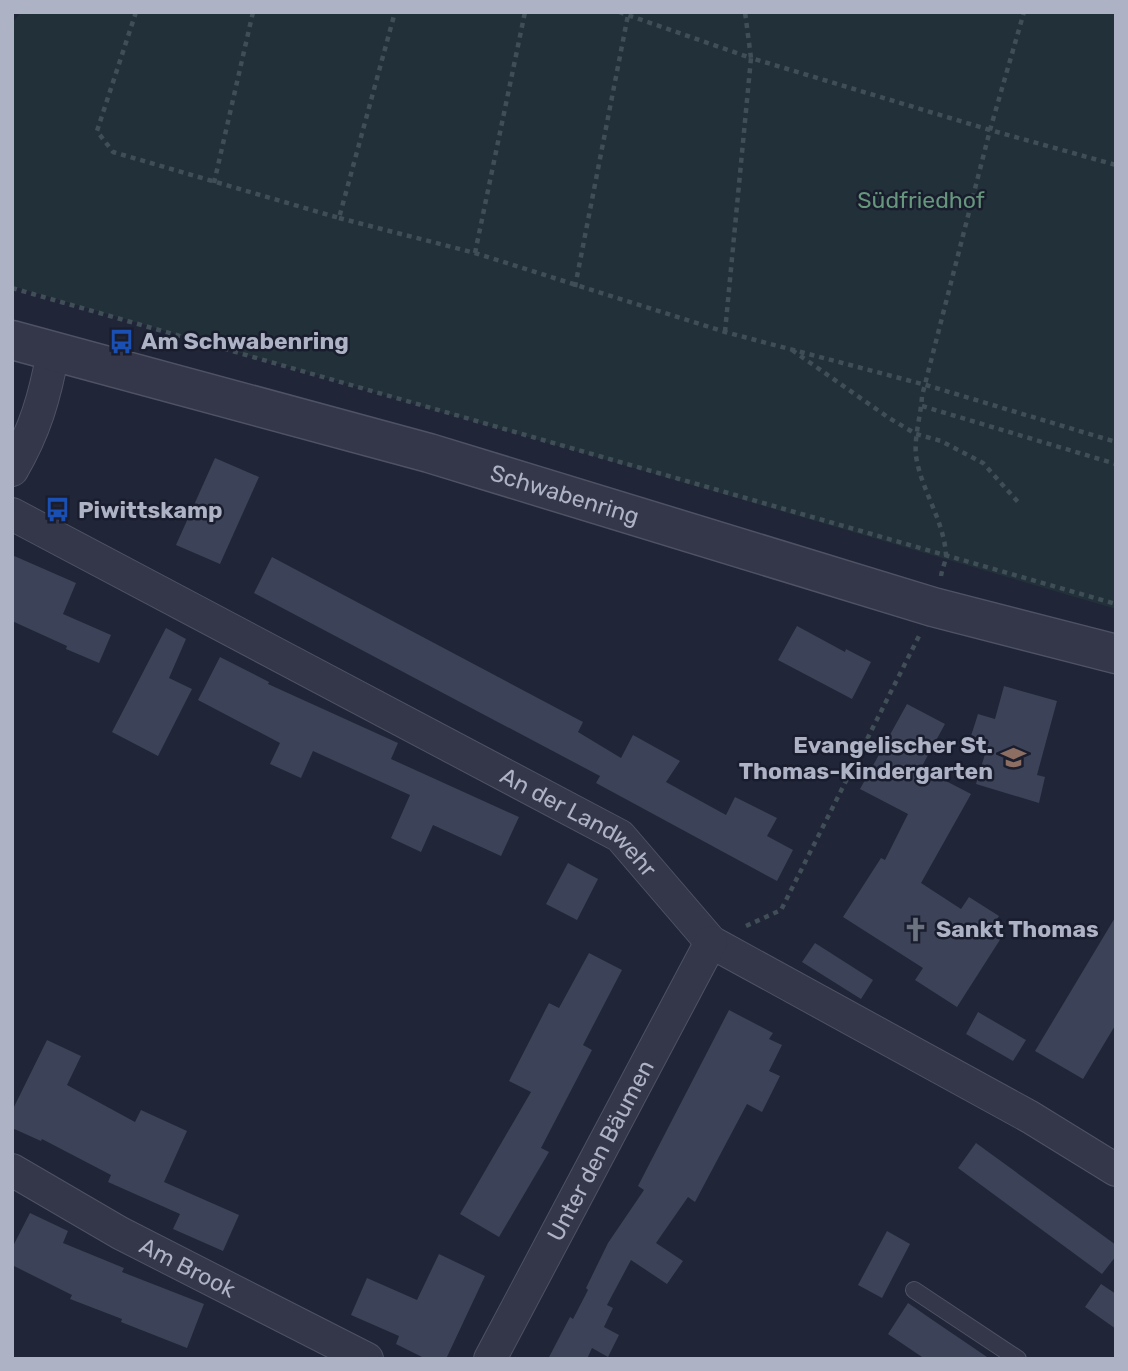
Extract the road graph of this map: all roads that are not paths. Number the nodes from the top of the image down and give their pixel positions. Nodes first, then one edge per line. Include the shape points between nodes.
1 (12, 340) edge
2 (53, 352) junction
3 (12, 470) edge
4 (12, 514) edge
5 (1116, 654) edge
6 (710, 942) junction
7 (12, 1170) edge
8 (1116, 1170) edge
9 (914, 1290) dead end
10 (367, 1359) edge
11 (489, 1359) edge
12 (1018, 1359) edge

1 - 2 street, Schwabenring
2 - 3 street via 44,399
2 - 5 street, Schwabenring via 429,453 933,607
4 - 6 street, An der Landwehr via 620,835
6 - 8 street, An der Landwehr via 1030,1117
6 - 11 street, Unter den Bäumen
7 - 10 street, Am Brook via 121,1233
9 - 12 lane

